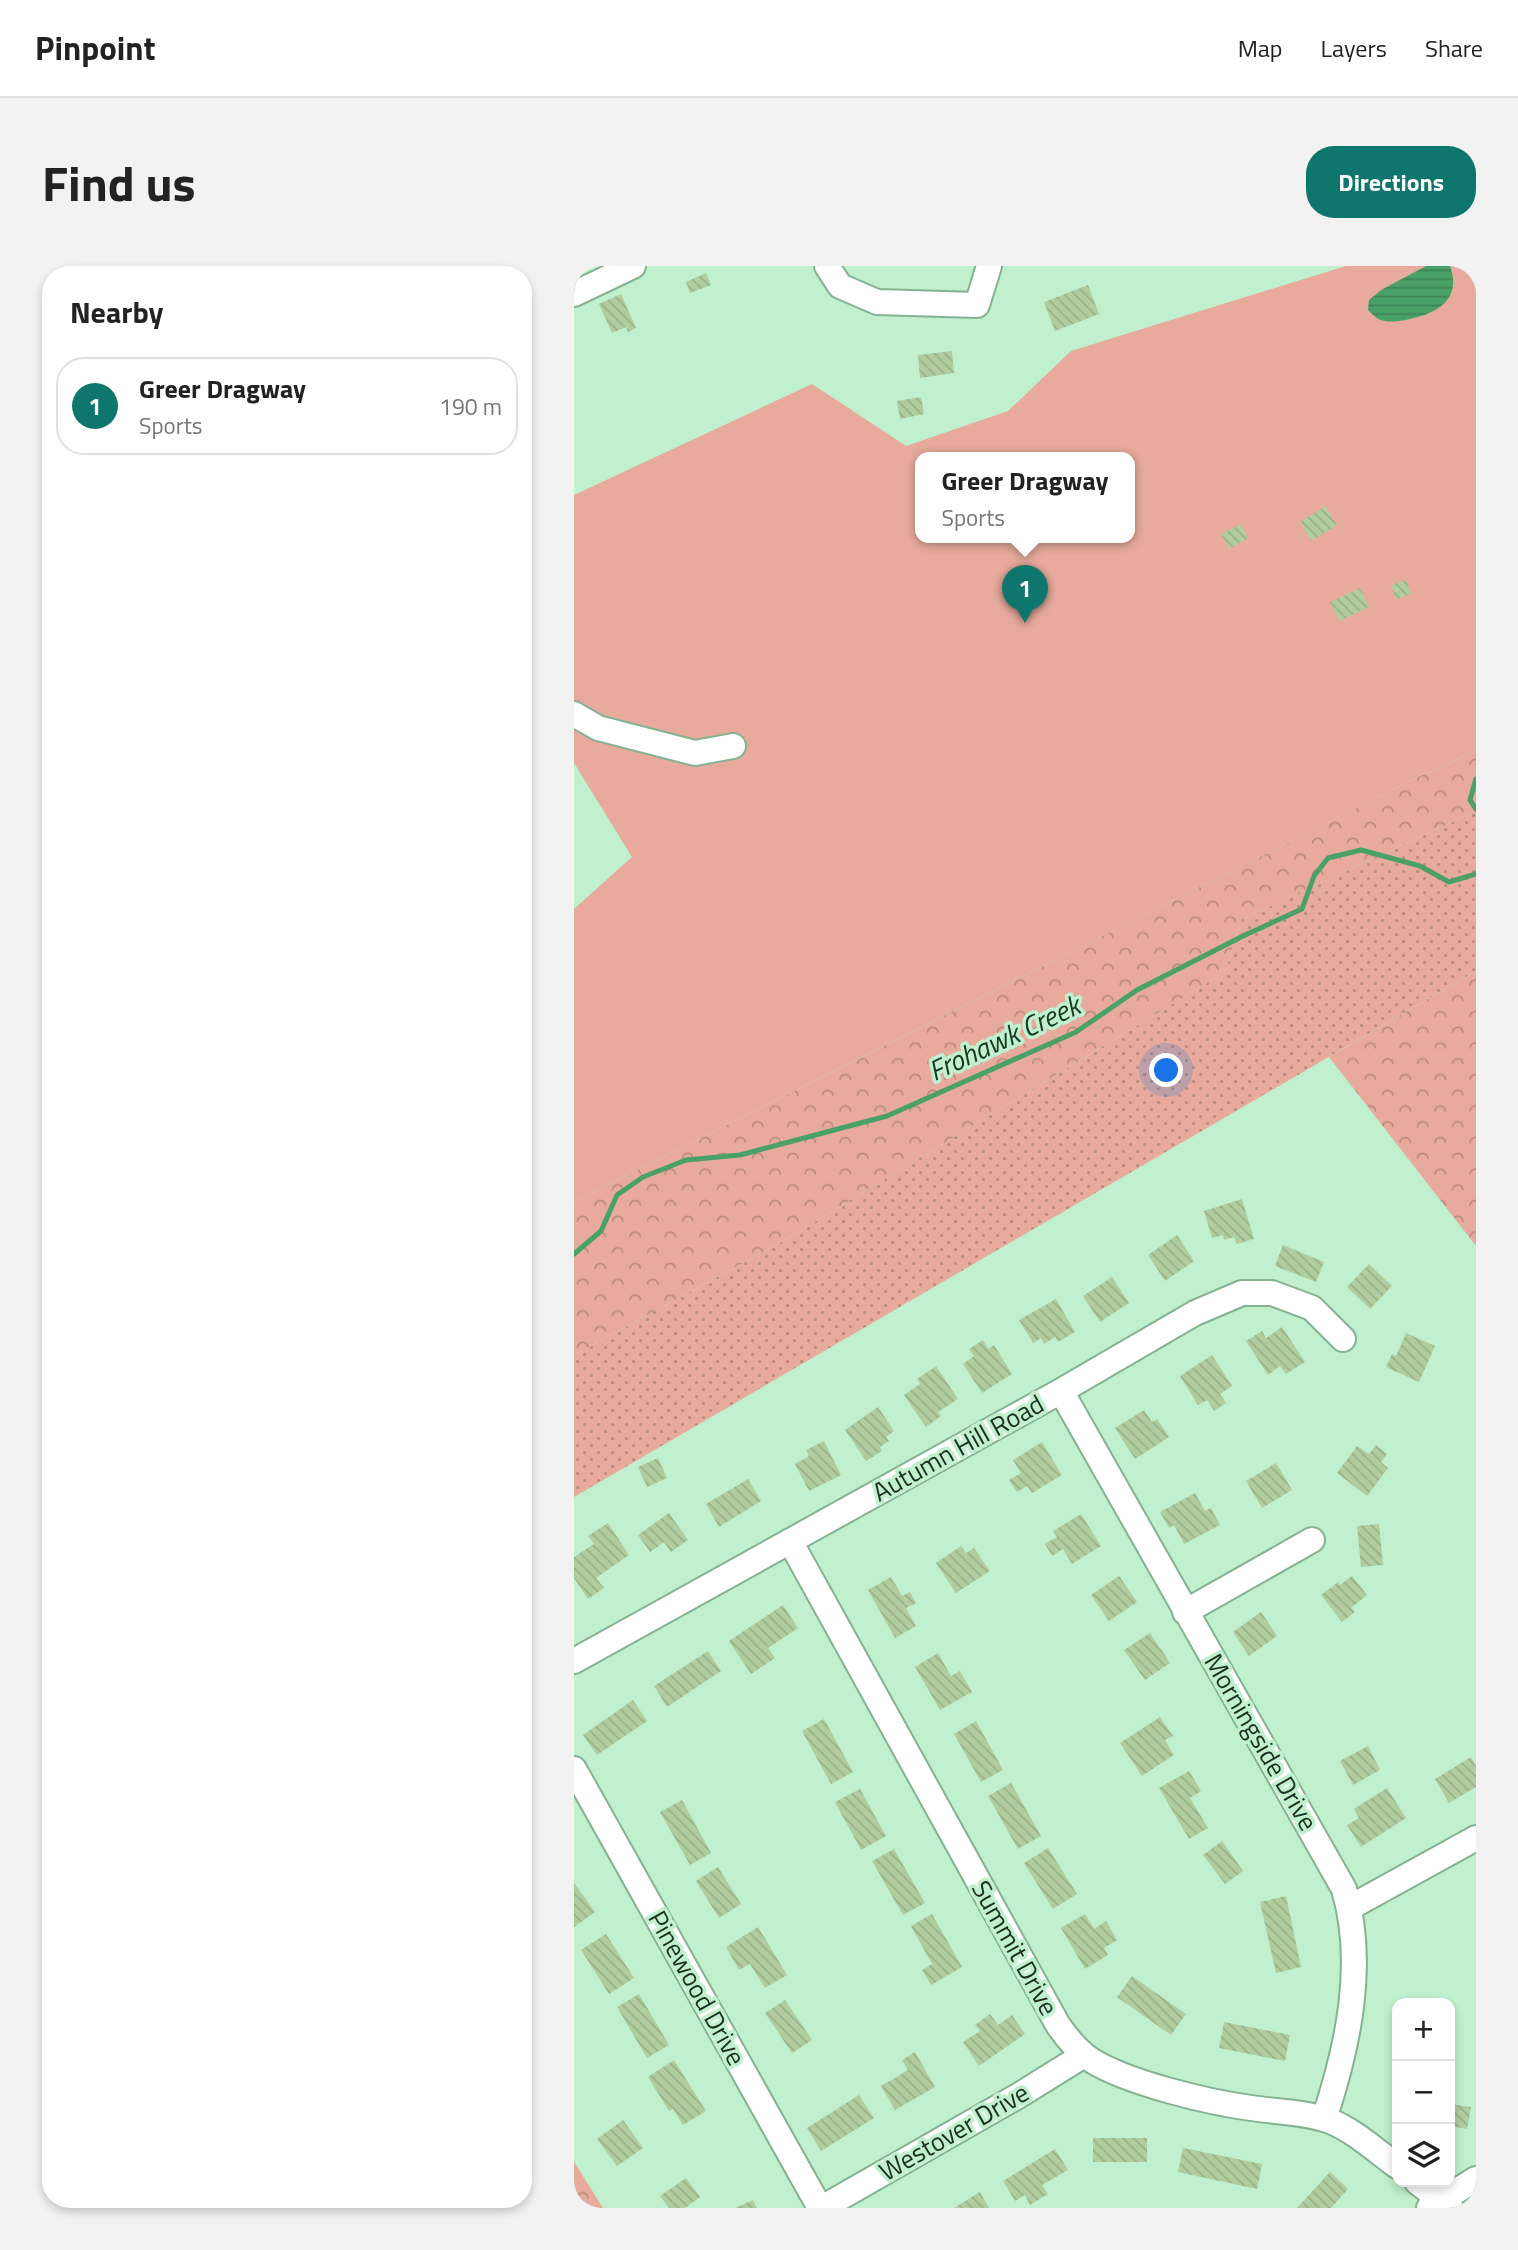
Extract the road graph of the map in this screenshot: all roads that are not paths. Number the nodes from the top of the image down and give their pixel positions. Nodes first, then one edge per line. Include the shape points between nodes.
1 (633, 266) edge
2 (827, 266) edge
3 (989, 266) edge
4 (574, 294) edge
5 (574, 714) edge
6 (733, 746) dead end
7 (1343, 1339) dead end
8 (1061, 1391) junction
9 (1312, 1540) dead end
10 (790, 1541) junction
11 (1185, 1612) junction
12 (574, 1661) edge
13 (574, 1769) edge
14 (1476, 1838) edge
15 (1349, 1908) junction
16 (1084, 2055) junction
17 (1324, 2119) junction
18 (1392, 2162) edge
19 (1476, 2179) edge
20 (1423, 2187) edge
21 (1441, 2205) edge
22 (821, 2208) edge

1 - 4 street
2 - 3 street via 841,286 877,302 977,305
5 - 6 street via 598,728 695,753
7 - 8 street, Autumn Hill Road via 1312,1308 1272,1293 1242,1293 1195,1313
8 - 10 street, Autumn Hill Road
8 - 11 street, Morningside Drive
9 - 11 street
10 - 12 street, Autumn Hill Road
10 - 16 street, Summit Drive via 1058,2025
11 - 15 street, Morningside Drive via 1335,1871
13 - 22 street, Pinewood Drive
14 - 15 street
15 - 17 street, Morningside Drive via 1353,1983 1348,2029
16 - 17 street, Summit Drive via 1104,2067 1190,2095
16 - 22 street, Westover Drive
17 - 18 street, Summit Drive
19 - 21 street
20 - 21 street

